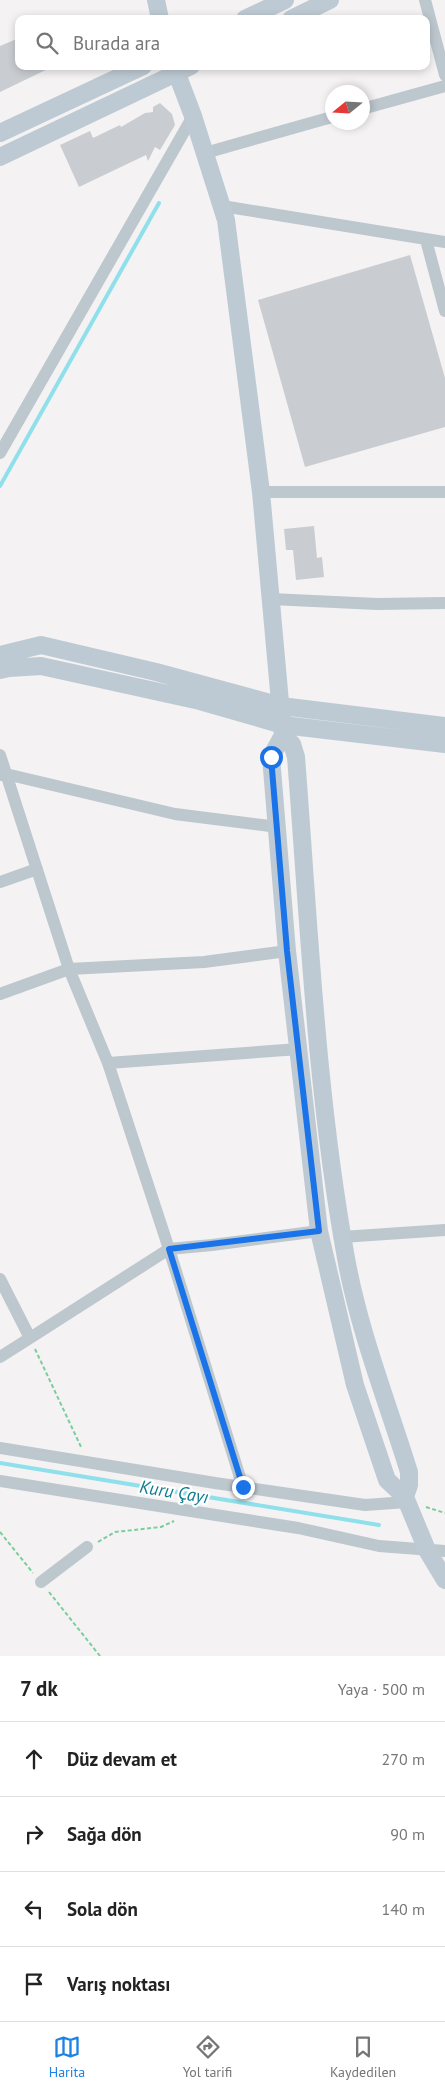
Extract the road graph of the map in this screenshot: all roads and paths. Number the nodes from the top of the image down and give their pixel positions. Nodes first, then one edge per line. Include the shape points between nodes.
1 (156, 0) edge
2 (284, 0) edge
3 (330, 0) edge
4 (425, 0) edge
5 (159, 15) edge
6 (252, 15) edge
7 (299, 15) edge
8 (429, 15) edge
9 (430, 19) edge
10 (134, 70) edge
11 (178, 70) edge
12 (180, 70) edge
13 (445, 75) edge
14 (445, 86) edge
15 (370, 107) edge
16 (193, 116) junction
17 (325, 119) edge
18 (0, 132) edge
19 (205, 153) junction
20 (0, 157) edge
21 (222, 206) junction
22 (426, 240) junction
23 (445, 242) edge
24 (445, 311) edge
25 (0, 453) edge
26 (261, 492) junction
27 (445, 492) edge
28 (271, 600) junction
29 (445, 603) edge
30 (0, 655) edge
31 (0, 670) edge
32 (281, 706) junction
33 (445, 726) edge
34 (283, 730) junction
35 (445, 744) edge
36 (0, 755) edge
37 (3, 775) edge
38 (278, 827) junction
39 (37, 869) junction
40 (0, 882) edge
41 (287, 951) junction
42 (69, 969) junction
43 (0, 994) edge
44 (298, 1049) junction
45 (108, 1063) junction
46 (445, 1230) edge
47 (319, 1231) junction
48 (342, 1237) junction
49 (169, 1249) junction
50 (0, 1279) edge
51 (30, 1338) junction
52 (0, 1357) edge
53 (0, 1448) edge
54 (88, 1462) junction
55 (0, 1480) edge
56 (243, 1487) junction
57 (406, 1500) junction
58 (194, 1512) junction
59 (0, 1532) edge
60 (87, 1547) joint
61 (427, 1550) junction
62 (445, 1551) edge
63 (445, 1580) edge
64 (41, 1582) junction
65 (100, 1656) edge

1 - 5 street
2 - 6 street
3 - 7 street
4 - 8 street
9 - 13 street
10 - 18 street
11 - 20 street
12 - 16 street
14 - 15 street
16 - 19 street
16 - 25 street
17 - 19 street
19 - 21 street
21 - 22 street
21 - 26 street
22 - 23 street
22 - 24 street
26 - 27 street
26 - 28 street
28 - 29 street
28 - 32 street
30 - 32 street via 42,645
31 - 34 street via 41,666 200,702
32 - 33 street
32 - 34 street
34 - 35 street
34 - 38 street via 271,757
34 - 48 street via 296,757 319,1055
36 - 37 street
37 - 38 street via 175,814
37 - 39 street
38 - 41 street
39 - 40 street
39 - 42 street
41 - 42 street via 204,962
41 - 44 street
42 - 43 street
42 - 45 street
44 - 45 street
44 - 47 street
45 - 49 street
46 - 48 street
47 - 49 street
47 - 57 street via 356,1385 387,1480
48 - 57 street via 363,1329 409,1472
49 - 51 street
49 - 56 street
50 - 51 street
51 - 52 street
51 - 54 path
53 - 54 street
54 - 56 street
55 - 58 street
56 - 57 street via 365,1505
57 - 61 street
58 - 60 path via 160,1527 115,1532
58 - 61 street via 298,1528 379,1546
59 - 64 path
60 - 64 street
61 - 62 street
61 - 63 street
64 - 65 path

